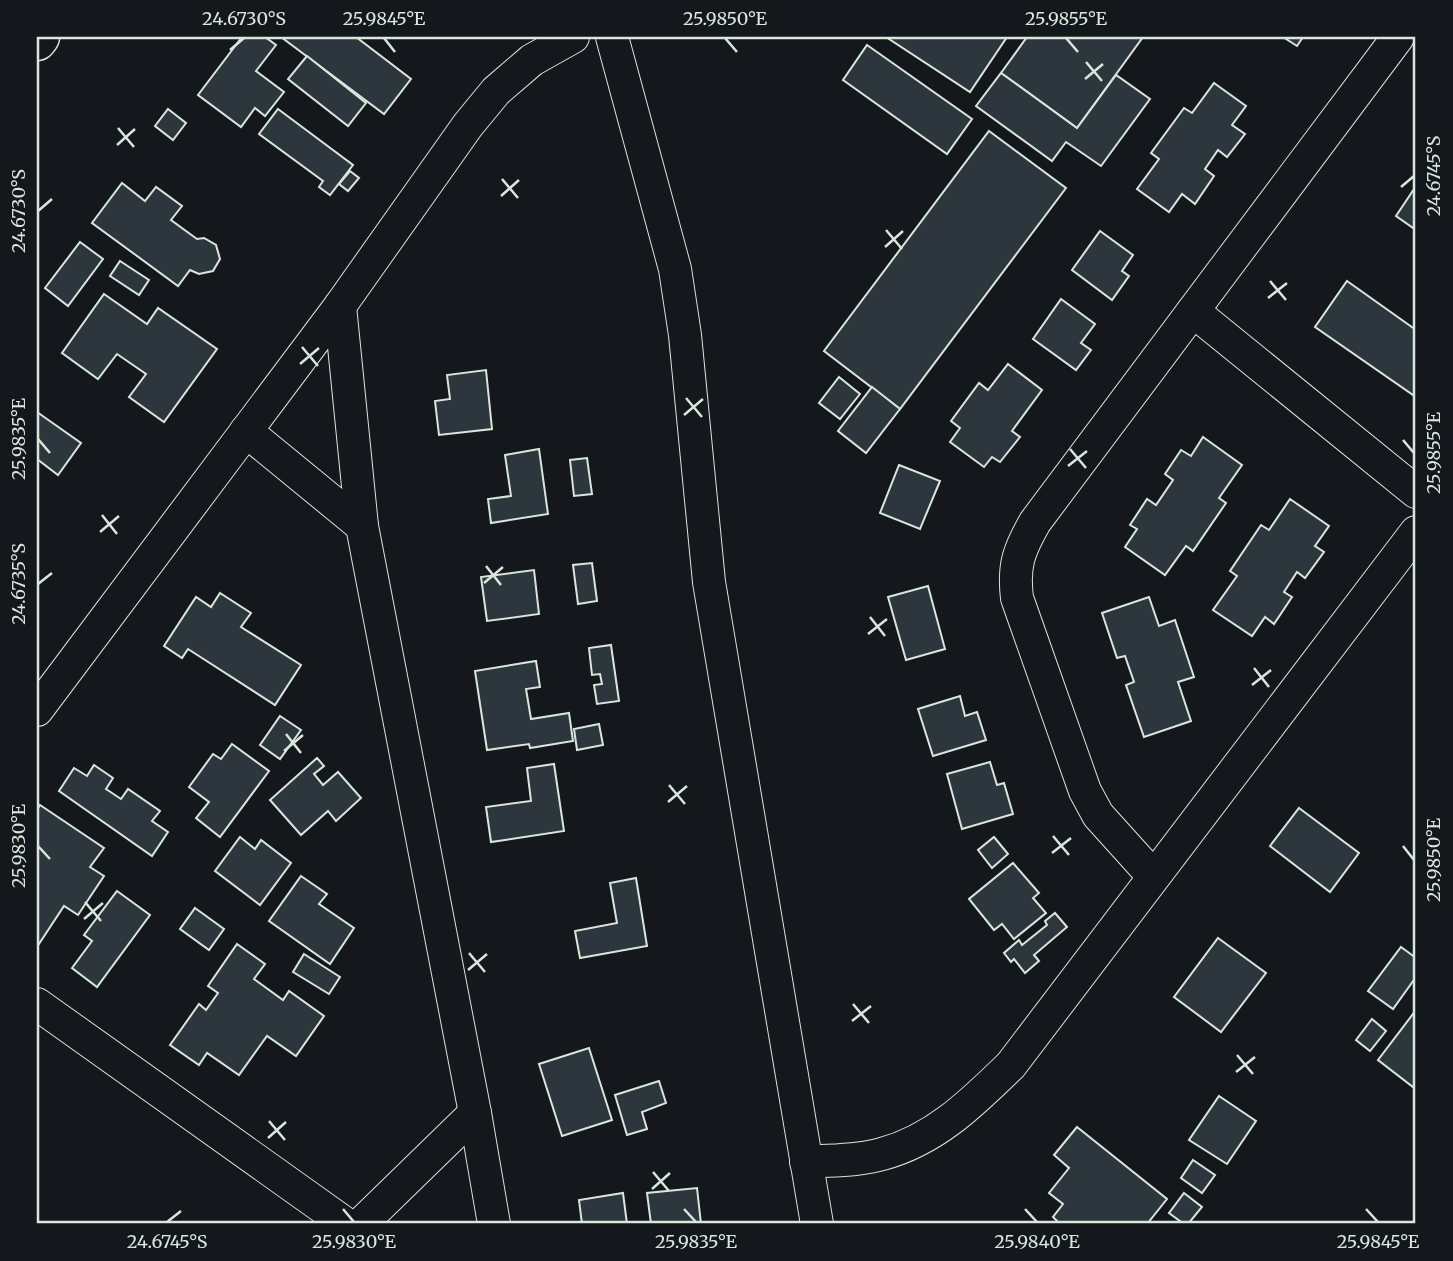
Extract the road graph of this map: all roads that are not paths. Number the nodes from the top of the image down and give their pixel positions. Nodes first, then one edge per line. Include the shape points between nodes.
1 (40, 37) edge
2 (573, 37) edge
3 (612, 37) edge
4 (1398, 37) edge
5 (37, 41) edge
6 (340, 306) junction
7 (1193, 311) junction
8 (246, 431) junction
9 (1416, 492) edge
10 (362, 526) junction
11 (1416, 532) edge
12 (37, 710) edge
13 (1153, 876) junction
14 (37, 1004) edge
15 (475, 1113) junction
16 (806, 1162) junction
17 (346, 1224) edge
18 (361, 1224) edge
19 (494, 1224) edge
20 (817, 1224) edge

1 - 5 main road
2 - 6 street via 532,60 496,92
3 - 16 street via 675,269 709,582
4 - 7 street
6 - 8 street
6 - 10 street
7 - 9 street
7 - 13 street via 1035,522 1019,549 1014,576 1023,618 1085,791 1098,815
8 - 10 street
8 - 12 street
10 - 15 street
11 - 13 street
13 - 16 street via 1011,1065 947,1123 914,1143 881,1155
14 - 17 street
15 - 18 street
15 - 19 street
16 - 20 street

